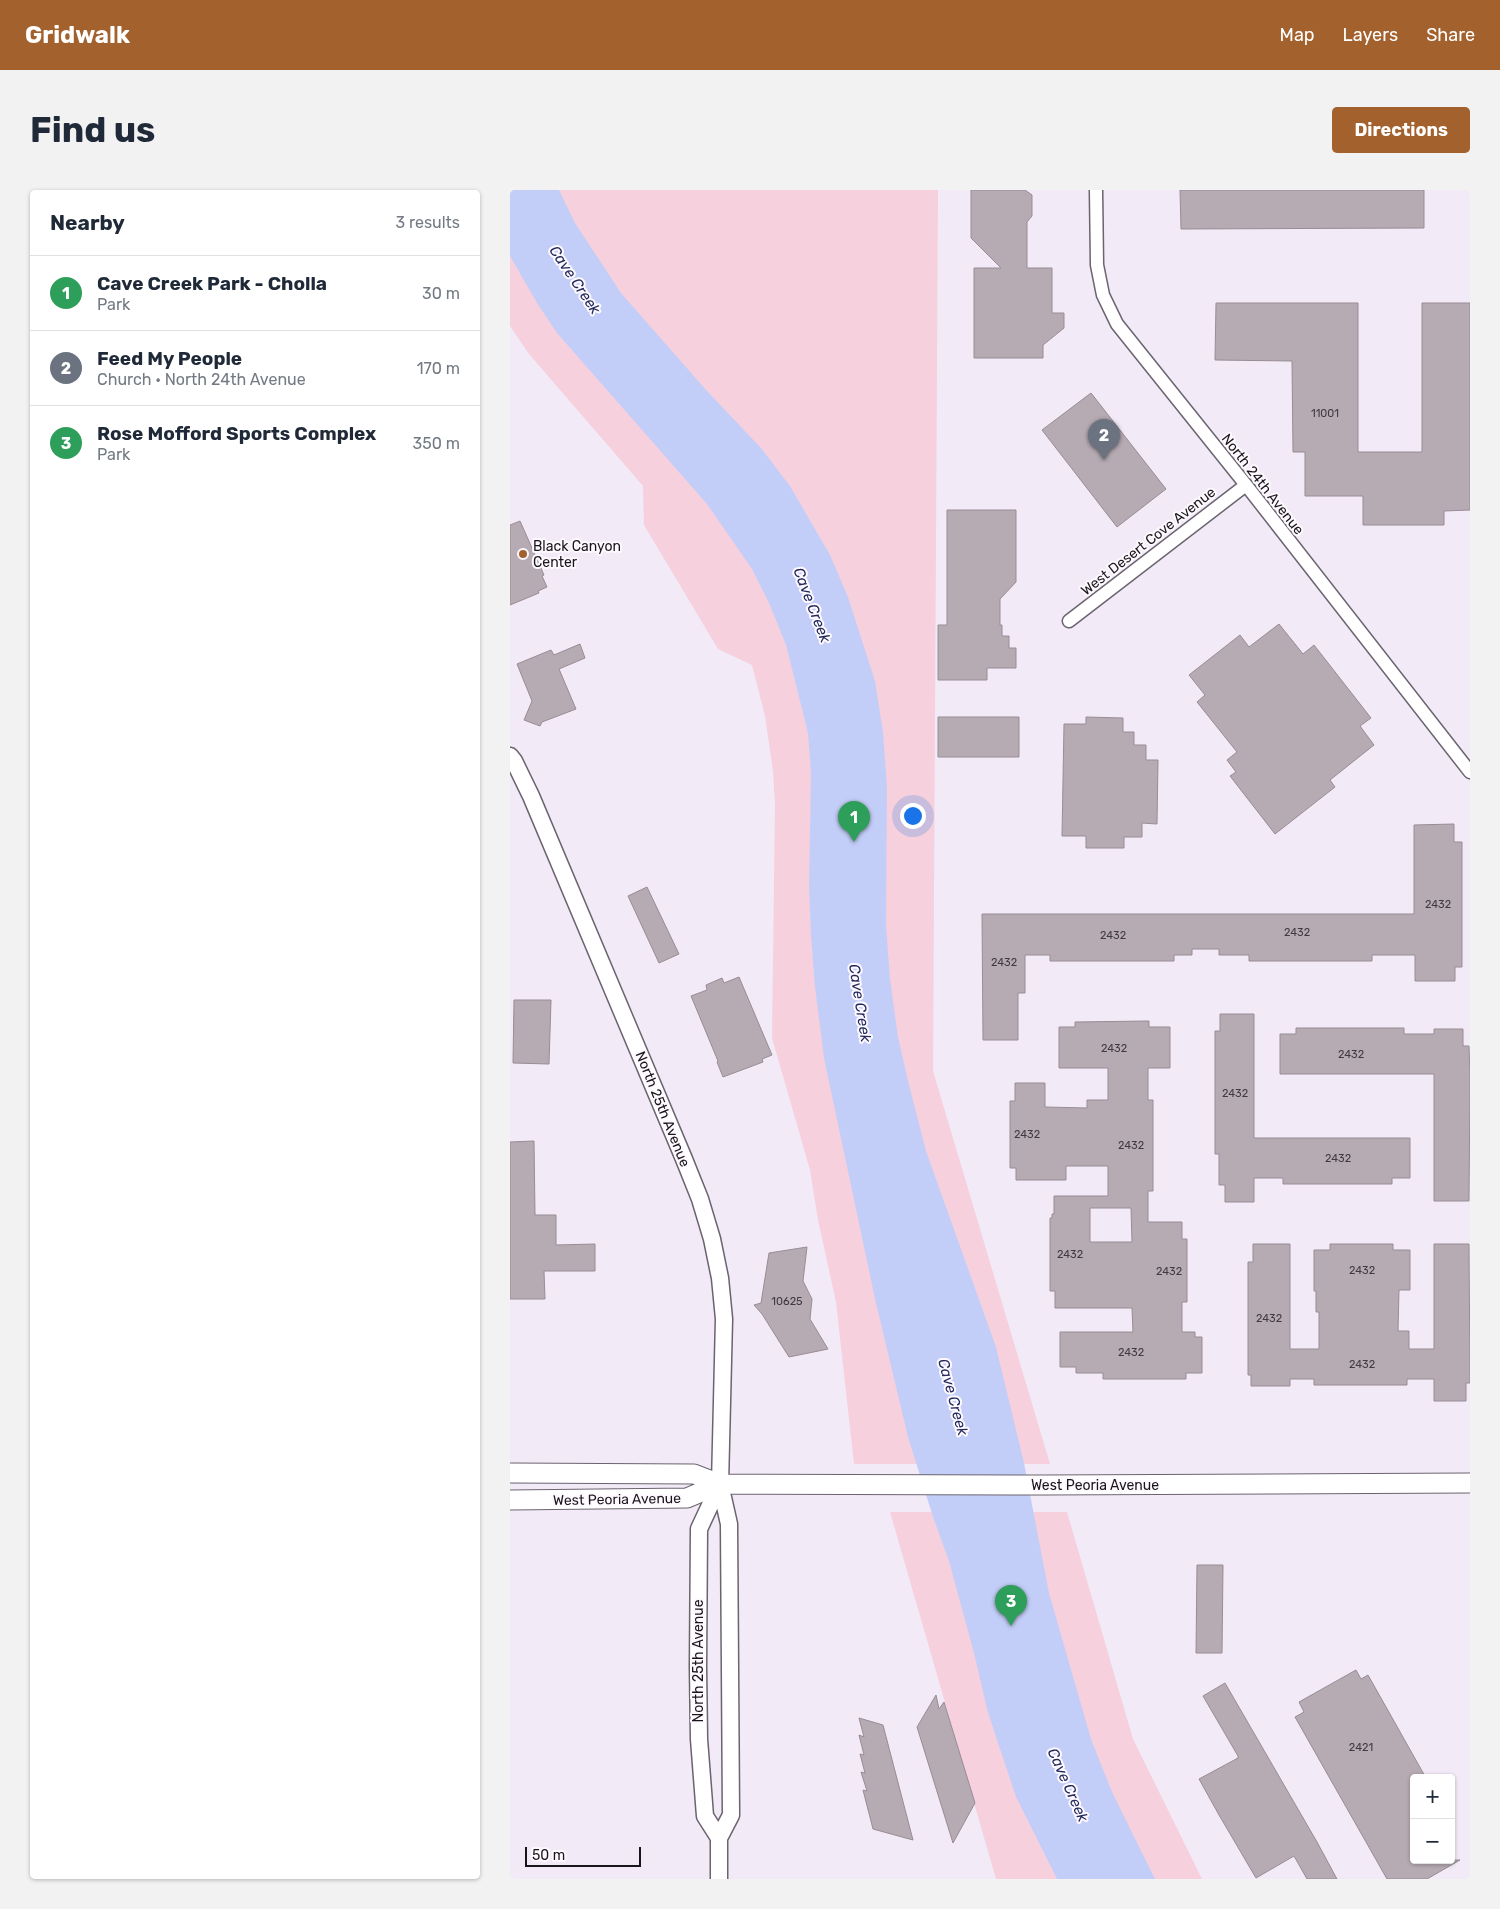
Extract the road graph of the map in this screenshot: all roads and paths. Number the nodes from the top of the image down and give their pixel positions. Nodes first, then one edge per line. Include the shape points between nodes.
1 (1096, 190) edge
2 (1246, 485) junction
3 (1069, 621) dead end
4 (510, 756) edge
5 (1470, 772) edge
6 (510, 1473) edge
7 (1470, 1483) edge
8 (720, 1484) junction
9 (510, 1500) edge
10 (719, 1838) junction
11 (719, 1879) edge

1 - 2 street, North 24th Avenue via 1098,265 1103,296 1116,324
2 - 3 street, West Desert Cove Avenue
2 - 5 street, North 24th Avenue
4 - 8 street, North 25th Avenue via 531,796 618,998 697,1191 712,1239 724,1319
6 - 8 main road, West Peoria Avenue via 694,1474
7 - 8 main road, West Peoria Avenue
8 - 9 main road, West Peoria Avenue via 687,1498
8 - 10 street, North 25th Avenue via 729,1524 731,1815
8 - 10 street, North 25th Avenue via 700,1529 698,1667 705,1816
10 - 11 street, North 25th Avenue

